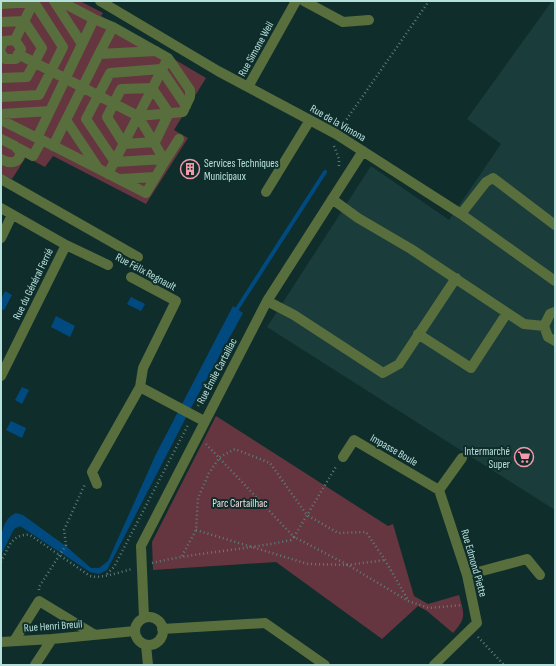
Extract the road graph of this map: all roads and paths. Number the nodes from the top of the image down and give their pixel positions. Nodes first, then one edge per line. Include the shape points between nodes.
1 (34, 1) edge
2 (54, 1) edge
3 (60, 1) edge
4 (100, 1) edge
5 (296, 1) edge
6 (304, 1) edge
7 (428, 1) edge
8 (1, 4) edge
9 (94, 19) junction
10 (369, 20) dead end
11 (24, 21) junction
12 (1, 22) edge
13 (113, 27) junction
14 (15, 40) junction
15 (82, 44) junction
16 (156, 51) junction
17 (2, 53) edge
18 (18, 54) junction
19 (99, 54) junction
20 (168, 58) junction
21 (34, 63) junction
22 (161, 69) junction
23 (51, 71) junction
24 (1, 78) edge
25 (66, 78) junction
26 (82, 87) junction
27 (248, 87) junction
28 (152, 88) junction
29 (98, 95) junction
30 (1, 97) edge
31 (114, 103) junction
32 (186, 106) junction
33 (50, 111) junction
34 (169, 113) junction
35 (1, 114) edge
36 (138, 116) junction
37 (1, 120) edge
38 (66, 120) junction
39 (310, 120) junction
40 (336, 134) junction
41 (1, 139) edge
42 (40, 139) junction
43 (179, 139) dead end
44 (154, 142) junction
45 (124, 144) junction
46 (333, 145) dead end
47 (53, 146) junction
48 (18, 148) junction
49 (363, 151) junction
50 (337, 153) dead end
51 (1, 159) edge
52 (165, 160) junction
53 (115, 162) junction
54 (103, 172) junction
55 (155, 178) junction
56 (1, 179) edge
57 (118, 179) junction
58 (266, 192) dead end
59 (332, 199) junction
60 (1, 208) edge
61 (461, 214) junction
62 (12, 215) junction
63 (555, 225) edge
64 (1, 238) edge
65 (66, 245) junction
66 (138, 257) dead end
67 (108, 265) dead end
68 (131, 277) dead end
69 (456, 278) junction
70 (555, 281) edge
71 (268, 301) junction
72 (555, 312) edge
73 (507, 313) junction
74 (544, 326) junction
75 (418, 334) junction
76 (555, 341) edge
77 (1, 376) edge
78 (140, 387) junction
79 (204, 421) junction
80 (195, 439) junction
81 (343, 456) joint
82 (220, 458) junction
83 (462, 458) dead end
84 (92, 472) junction
85 (97, 484) dead end
86 (439, 490) junction
87 (307, 515) junction
88 (196, 530) junction
89 (294, 537) junction
90 (253, 548) junction
91 (59, 556) junction
92 (182, 556) junction
93 (385, 560) junction
94 (1, 562) edge
95 (152, 562) dead end
96 (348, 565) junction
97 (142, 566) junction
98 (467, 575) junction
99 (540, 575) dead end
100 (39, 601) junction
101 (408, 601) junction
102 (462, 606) dead end
103 (144, 618) junction
104 (162, 629) junction
105 (470, 630) junction
106 (135, 631) junction
107 (95, 635) junction
108 (52, 639) junction
109 (14, 641) junction
110 (1, 642) edge
111 (146, 645) junction
112 (35, 665) edge
113 (148, 665) edge
114 (325, 665) edge
115 (434, 665) edge
116 (504, 665) edge

1 - 8 street
1 - 11 street
1 - 23 street via 64,47
2 - 15 street
3 - 9 street
4 - 27 street, Rue de la Vimona
5 - 27 street, Rue Simone Weil
6 - 10 street via 343,22
7 - 40 path
9 - 13 street
9 - 15 street
11 - 12 street
11 - 14 street
11 - 21 street via 42,48
13 - 16 street
13 - 19 street
14 - 17 street via 4,41
14 - 18 street via 21,49
15 - 25 street
16 - 19 street
16 - 20 street
17 - 18 street via 16,59
18 - 21 street
19 - 26 street
20 - 22 street
20 - 32 street via 190,90
21 - 23 street
21 - 24 street via 27,77
22 - 28 street
22 - 29 street via 110,73
22 - 32 street
23 - 25 street
23 - 30 street via 39,95
25 - 26 street
25 - 33 street
26 - 29 street
26 - 38 street
27 - 39 street, Rue de la Vimona
28 - 31 street via 121,89
28 - 34 street
28 - 36 street
29 - 31 street
29 - 53 street via 86,119
31 - 36 street
31 - 45 street via 107,117
32 - 34 street via 183,112
33 - 35 street
33 - 42 street
34 - 36 street
34 - 44 street
36 - 44 street
36 - 45 street
37 - 42 street
38 - 47 street
38 - 54 street
39 - 40 street, Rue de la Vimona
39 - 58 street
40 - 49 street, Rue de la Vimona
41 - 48 street
42 - 47 street
42 - 48 street via 33,156
43 - 52 street
44 - 45 street
44 - 52 street
45 - 53 street
46 - 50 path
47 - 54 street
48 - 51 street via 20,156 15,162
49 - 59 street, Rue Émile Cartaillac
49 - 61 street, Rue de la Vimona
52 - 53 street
52 - 55 street
53 - 54 street
54 - 57 street
55 - 57 street
55 - 57 street via 146,193
56 - 66 street
59 - 69 street via 358,218
59 - 71 street, Rue Émile Cartaillac
60 - 62 street, Rue Félix Regnault
61 - 63 street via 486,182 493,178
61 - 70 street, Rue de la Vimona
62 - 64 street
62 - 65 street, Rue Félix Regnault
65 - 67 street, Rue Félix Regnault
65 - 77 street, Rue du Général Ferrié
68 - 78 street, Rue Félix Regnault via 176,301 143,368
69 - 73 street
69 - 75 street
71 - 75 street via 294,315 382,373 399,364
71 - 79 street, Rue Émile Cartaillac
72 - 74 street via 550,314
73 - 74 street via 524,324
73 - 75 street via 471,368
74 - 76 street via 548,337
78 - 79 street
78 - 84 street
79 - 80 street, Rue Émile Cartaillac
80 - 82 path via 203,441
80 - 97 street, Rue Émile Cartaillac via 141,546
81 - 86 street, Impasse Boule via 354,440
81 - 87 path
82 - 87 path via 235,449 270,463
82 - 88 path via 209,473 198,498
82 - 89 path
83 - 86 street
84 - 85 street
84 - 91 path via 66,523 66,545
86 - 98 street, Rue Edmond Piette
87 - 89 path
87 - 93 path via 338,533 366,532
88 - 90 path
88 - 92 path
89 - 90 path via 291,540
89 - 96 path
90 - 92 path
90 - 96 path via 308,564
91 - 94 path via 30,534 24,534 13,539
91 - 97 path via 96,578
91 - 100 path via 39,587
92 - 95 path
93 - 96 path
93 - 101 path
96 - 101 path
97 - 103 street, Rue Émile Cartaillac
98 - 99 street via 527,558
98 - 105 street, Rue Edmond Piette via 477,623
100 - 107 street, Rue Henri Breuil
100 - 109 street, Rue Henri Breuil
101 - 102 path via 429,608
103 - 104 street via 155,619
103 - 106 street
104 - 111 street via 161,638 156,643
104 - 114 street via 265,623
105 - 115 street, Rue Edmond Piette
105 - 116 path
106 - 107 street, Rue Henri Breuil
106 - 111 street via 137,639
107 - 108 street, Rue Henri Breuil
108 - 109 street, Rue Henri Breuil
108 - 112 street
109 - 110 street, Rue Henri Breuil
111 - 113 street

